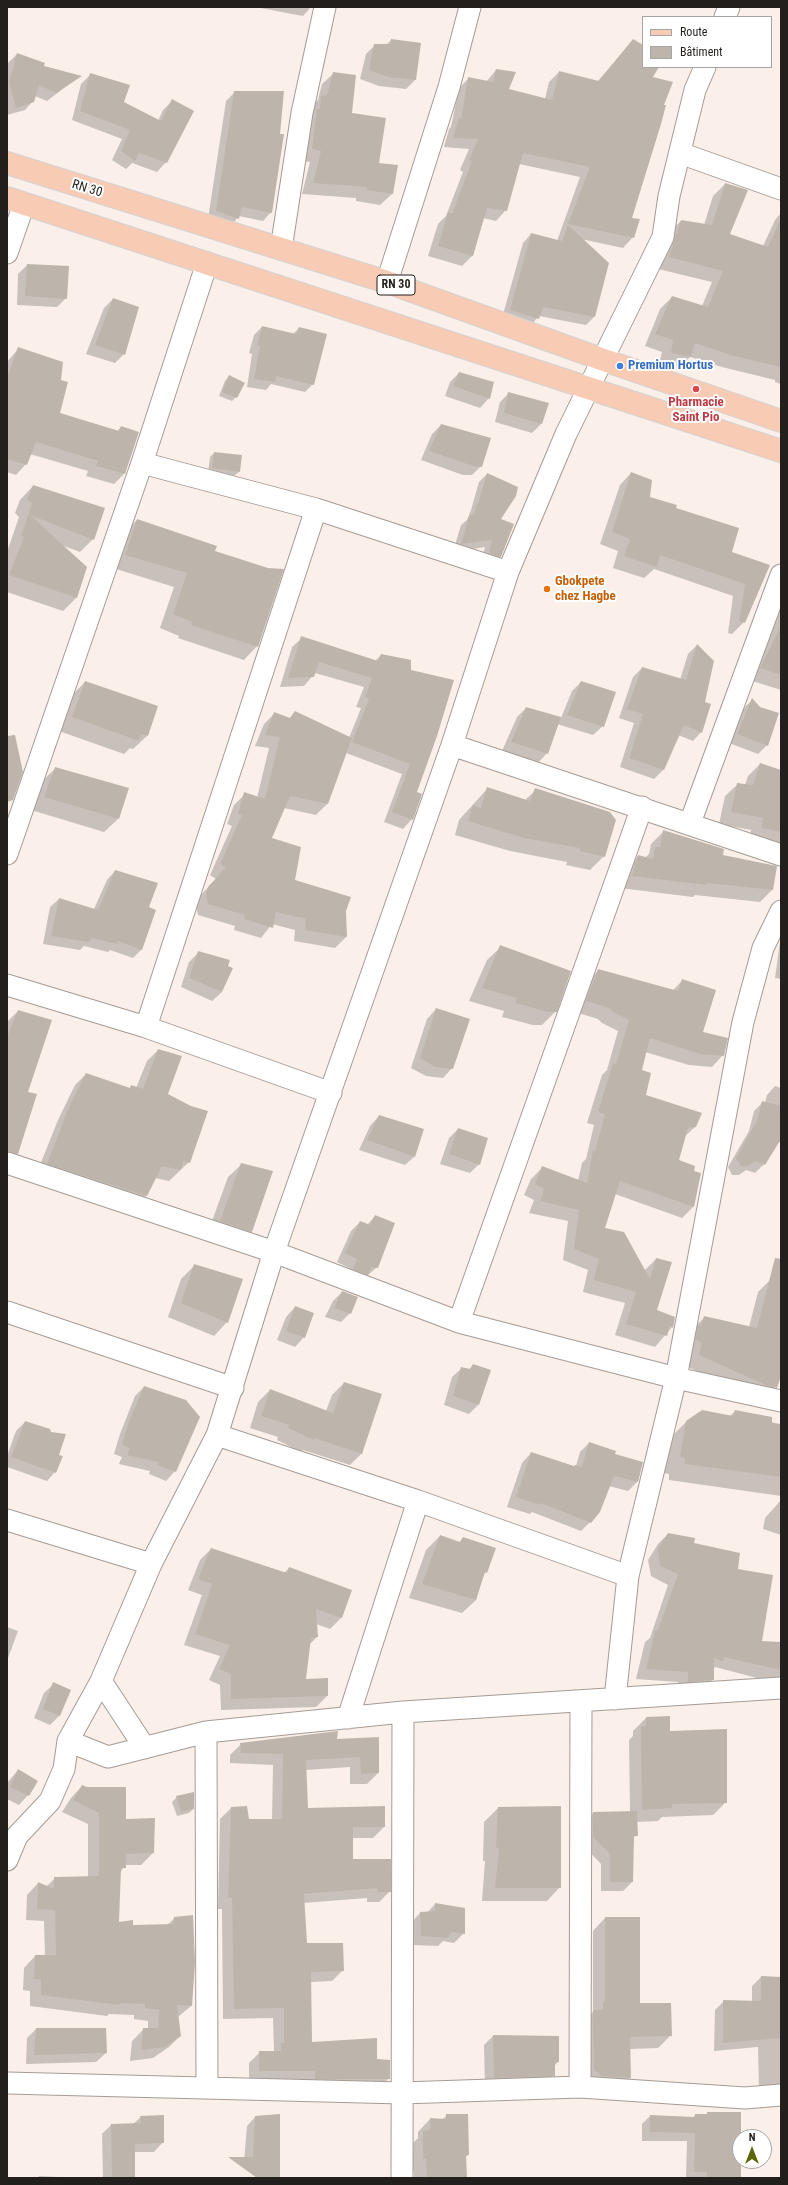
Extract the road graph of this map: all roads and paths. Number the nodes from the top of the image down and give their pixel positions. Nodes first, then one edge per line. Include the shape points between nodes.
1 (325, 7) edge
2 (470, 7) edge
3 (705, 68) edge
4 (680, 153) junction
5 (7, 163) edge
6 (781, 189) edge
7 (15, 201) edge
8 (281, 249) junction
9 (7, 253) edge
10 (207, 262) junction
11 (387, 282) junction
12 (601, 359) junction
13 (588, 388) junction
14 (781, 421) edge
15 (781, 451) edge
16 (142, 463) junction
17 (316, 509) junction
18 (508, 572) junction
19 (781, 575) edge
20 (452, 745) junction
21 (642, 807) junction
22 (690, 823) junction
23 (7, 854) edge
24 (781, 855) edge
25 (781, 911) edge
26 (7, 985) edge
27 (146, 1027) junction
28 (331, 1093) junction
29 (7, 1163) edge
30 (274, 1252) junction
31 (7, 1312) edge
32 (459, 1322) junction
33 (676, 1378) junction
34 (233, 1388) junction
35 (781, 1401) edge
36 (217, 1435) junction
37 (418, 1501) junction
38 (7, 1520) edge
39 (151, 1564) junction
40 (628, 1576) junction
41 (101, 1681) junction
42 (781, 1688) edge
43 (615, 1699) junction
44 (581, 1701) junction
45 (403, 1712) junction
46 (348, 1718) junction
47 (206, 1732) junction
48 (68, 1741) junction
49 (145, 1748) junction
50 (12, 1838) edge
51 (7, 1860) edge
52 (7, 2083) edge
53 (580, 2087) junction
54 (207, 2088) junction
55 (402, 2093) junction
56 (781, 2096) edge
57 (402, 2178) edge

1 - 8 street via 302,113
2 - 11 street via 449,87
3 - 4 street via 695,90
4 - 6 street
4 - 12 street via 663,237
5 - 8 main road, RN 30 / RN 30
7 - 9 street
7 - 10 main road
8 - 11 main road, RN 30 / RN 30
10 - 13 main road
10 - 16 street
11 - 12 main road, RN 30 / RN 30
12 - 13 street
12 - 14 main road, RN 30 / RN 30
13 - 15 main road
13 - 18 street
16 - 17 street
16 - 23 street
17 - 18 street
17 - 27 street
18 - 20 street
19 - 22 street
20 - 21 street
20 - 28 street
21 - 22 street
21 - 32 street
22 - 24 street
25 - 33 street via 764,948 743,1022
26 - 27 street
27 - 28 street
28 - 30 street
29 - 30 street
30 - 32 street
30 - 34 street
31 - 34 street
32 - 33 street
33 - 35 street
33 - 40 street
34 - 36 street
36 - 37 street
36 - 39 street
37 - 40 street
37 - 46 street
38 - 39 street
39 - 41 street
40 - 43 street
41 - 48 street
41 - 49 street
42 - 43 street
43 - 44 street
44 - 45 street
44 - 53 street
45 - 46 street
45 - 55 street
46 - 47 street
47 - 49 street
47 - 54 street
48 - 49 street via 108,1757
48 - 50 street via 64,1769 50,1801
50 - 51 street
52 - 54 street
53 - 55 street
53 - 56 street via 745,2098
54 - 55 street
55 - 57 street

